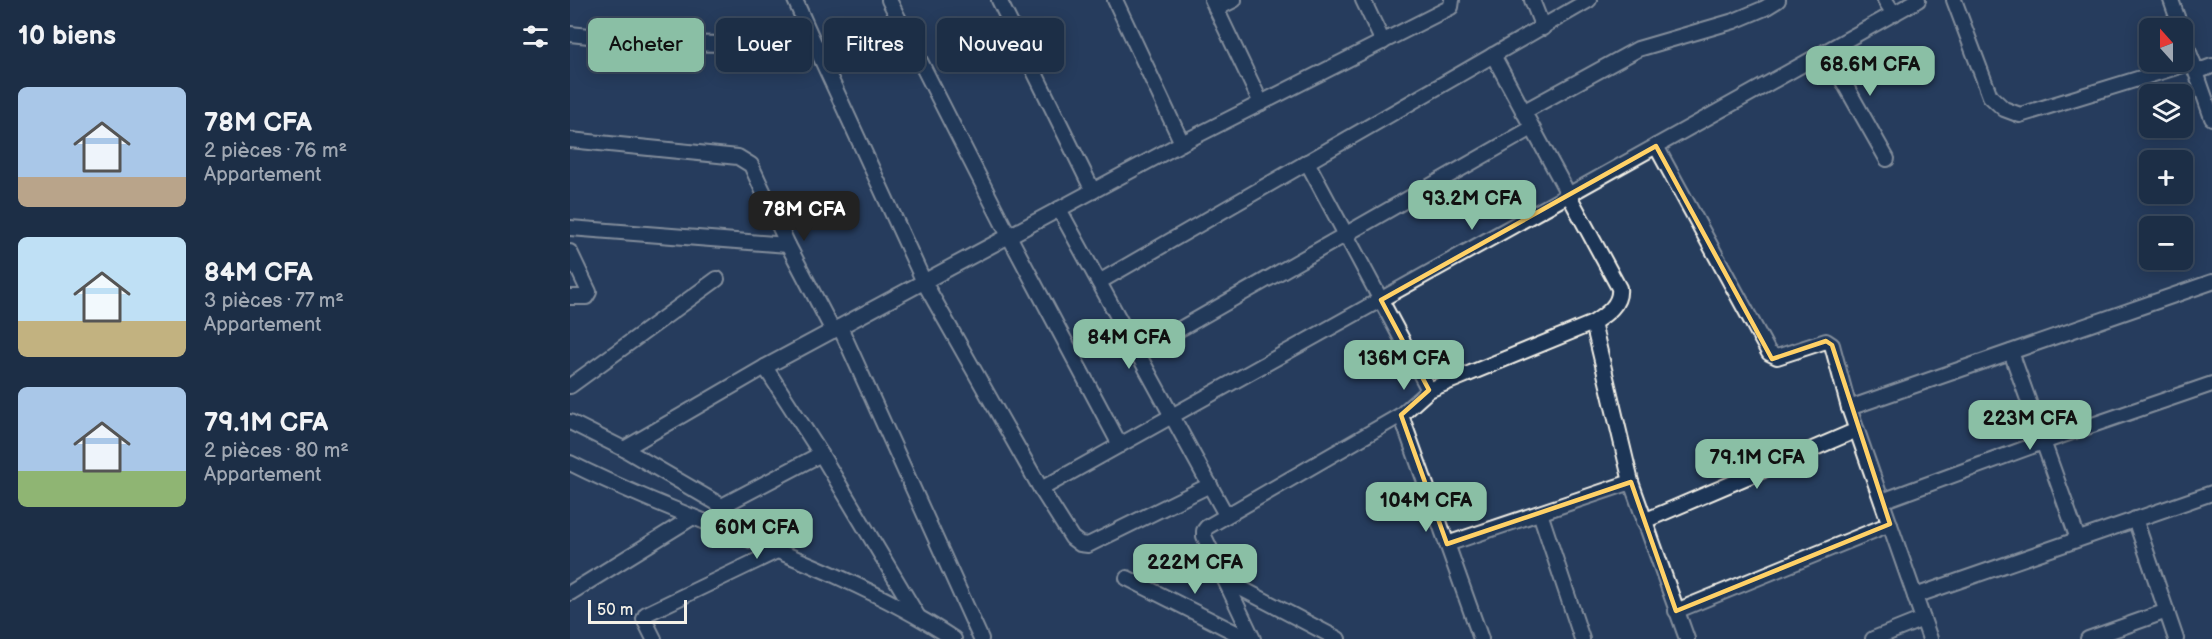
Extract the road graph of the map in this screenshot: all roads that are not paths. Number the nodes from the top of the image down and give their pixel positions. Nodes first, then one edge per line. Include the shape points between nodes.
1 (795, 0) edge
2 (889, 0) edge
3 (999, 0) edge
4 (1115, 0) edge
5 (1234, 0) edge
6 (1363, 0) edge
7 (1452, 0) edge
8 (1532, 0) edge
9 (1589, 0) edge
10 (1778, 0) edge
11 (1885, 0) edge
12 (1918, 0) edge
13 (1954, 0) edge
14 (2171, 0) edge
15 (1214, 5) edge
16 (1894, 14) junction
17 (2177, 18) edge
18 (1543, 28) junction
19 (570, 34) edge
20 (1383, 42) junction
21 (814, 45) junction
22 (1826, 51) junction
23 (1493, 55) junction
24 (2193, 64) edge
25 (2212, 66) edge
26 (2194, 67) junction
27 (1261, 102) junction
28 (1523, 112) junction
29 (2212, 118) edge
30 (1532, 128) junction
31 (570, 140) edge
32 (1182, 143) junction
33 (1656, 146) junction
34 (1887, 159) dead end
35 (1307, 162) junction
36 (1093, 191) junction
37 (1568, 195) junction
38 (1059, 209) junction
39 (570, 228) edge
40 (1346, 234) junction
41 (1010, 236) junction
42 (788, 245) junction
43 (570, 252) edge
44 (717, 279) dead end
45 (924, 282) junction
46 (1100, 282) junction
47 (2212, 282) edge
48 (570, 297) edge
49 (1381, 300) junction
50 (1593, 323) junction
51 (837, 329) junction
52 (2011, 352) junction
53 (1138, 353) junction
54 (765, 367) junction
55 (2212, 384) edge
56 (570, 386) edge
57 (1429, 390) junction
58 (1849, 408) junction
59 (1172, 416) junction
60 (1401, 416) junction
61 (570, 422) edge
62 (1857, 430) junction
63 (570, 432) edge
64 (592, 433) junction
65 (2043, 442) junction
66 (1120, 445) junction
67 (624, 449) junction
68 (821, 454) junction
69 (570, 463) edge
70 (583, 470) junction
71 (570, 477) edge
72 (1631, 482) junction
73 (1210, 485) junction
74 (1041, 489) junction
75 (2212, 493) edge
76 (1882, 501) junction
77 (722, 506) junction
78 (1540, 513) junction
79 (1226, 515) junction
80 (693, 517) junction
81 (2135, 519) junction
82 (1644, 521) junction
83 (1890, 524) junction
84 (2078, 539) junction
85 (1447, 544) junction
86 (777, 551) junction
87 (1127, 578) dead end
88 (1225, 579) junction
89 (570, 593) edge
90 (1915, 596) junction
91 (1676, 611) junction
92 (2167, 611) junction
93 (918, 615) junction
94 (1923, 619) junction
95 (654, 639) edge
96 (954, 639) edge
97 (981, 639) edge
98 (1248, 639) edge
99 (1253, 639) edge
100 (1338, 639) edge
101 (1481, 639) edge
102 (1582, 639) edge
103 (1687, 639) edge
104 (1873, 639) edge
105 (1930, 639) edge
106 (2088, 639) edge
107 (2176, 639) edge

1 - 21 street
2 - 41 street
3 - 36 street
4 - 32 street
5 - 15 street
6 - 20 street
7 - 20 street via 1450,7
8 - 18 street
9 - 18 street
10 - 28 street via 1734,21 1638,49
11 - 16 street
12 - 16 street
13 - 26 street via 1990,96 2004,109 2020,115
14 - 17 street
15 - 27 street
16 - 22 street
18 - 23 street
19 - 21 street via 656,43
20 - 27 street
21 - 45 street
22 - 33 street
22 - 34 street
23 - 28 street
23 - 35 street
24 - 26 street
25 - 26 street
26 - 29 street
27 - 32 street
28 - 30 street
30 - 37 street
30 - 40 street
31 - 42 street via 738,157 751,165
32 - 36 street
33 - 37 street
33 - 58 street via 1768,353 1777,357 1829,342
35 - 40 street
35 - 46 street
36 - 38 street
37 - 49 street
37 - 50 street via 1619,288 1612,309
38 - 41 street
38 - 46 street
39 - 42 street
40 - 49 street
40 - 53 street
41 - 45 street
41 - 66 street
42 - 51 street
43 - 48 street via 589,292 586,297
44 - 56 street
45 - 51 street
45 - 74 street
46 - 53 street
47 - 52 street
49 - 57 street
49 - 59 street
50 - 57 street
50 - 72 street
51 - 54 street
51 - 97 street
52 - 58 street
52 - 65 street
53 - 59 street
54 - 67 street
54 - 68 street
55 - 65 street
57 - 60 street
58 - 62 street
59 - 66 street
59 - 73 street
60 - 79 street
60 - 85 street
61 - 64 street
62 - 76 street
62 - 82 street
63 - 64 street
64 - 67 street
65 - 76 street
65 - 84 street
66 - 74 street
67 - 77 street
68 - 77 street
68 - 93 street
69 - 70 street
70 - 71 street
70 - 80 street
72 - 78 street
72 - 82 street
73 - 74 street via 1088,545 1072,538
73 - 79 street
75 - 81 street
76 - 83 street
77 - 86 street
78 - 85 street
78 - 102 street
79 - 88 street via 1204,531
80 - 86 street
80 - 89 street
81 - 84 street
81 - 92 street
82 - 91 street
83 - 90 street
83 - 91 street
84 - 90 street
85 - 101 street
86 - 93 street
86 - 95 street via 646,614 644,619
87 - 98 street
88 - 99 street
88 - 100 street
90 - 94 street
91 - 103 street
92 - 106 street
92 - 107 street
93 - 96 street
94 - 104 street
94 - 105 street

